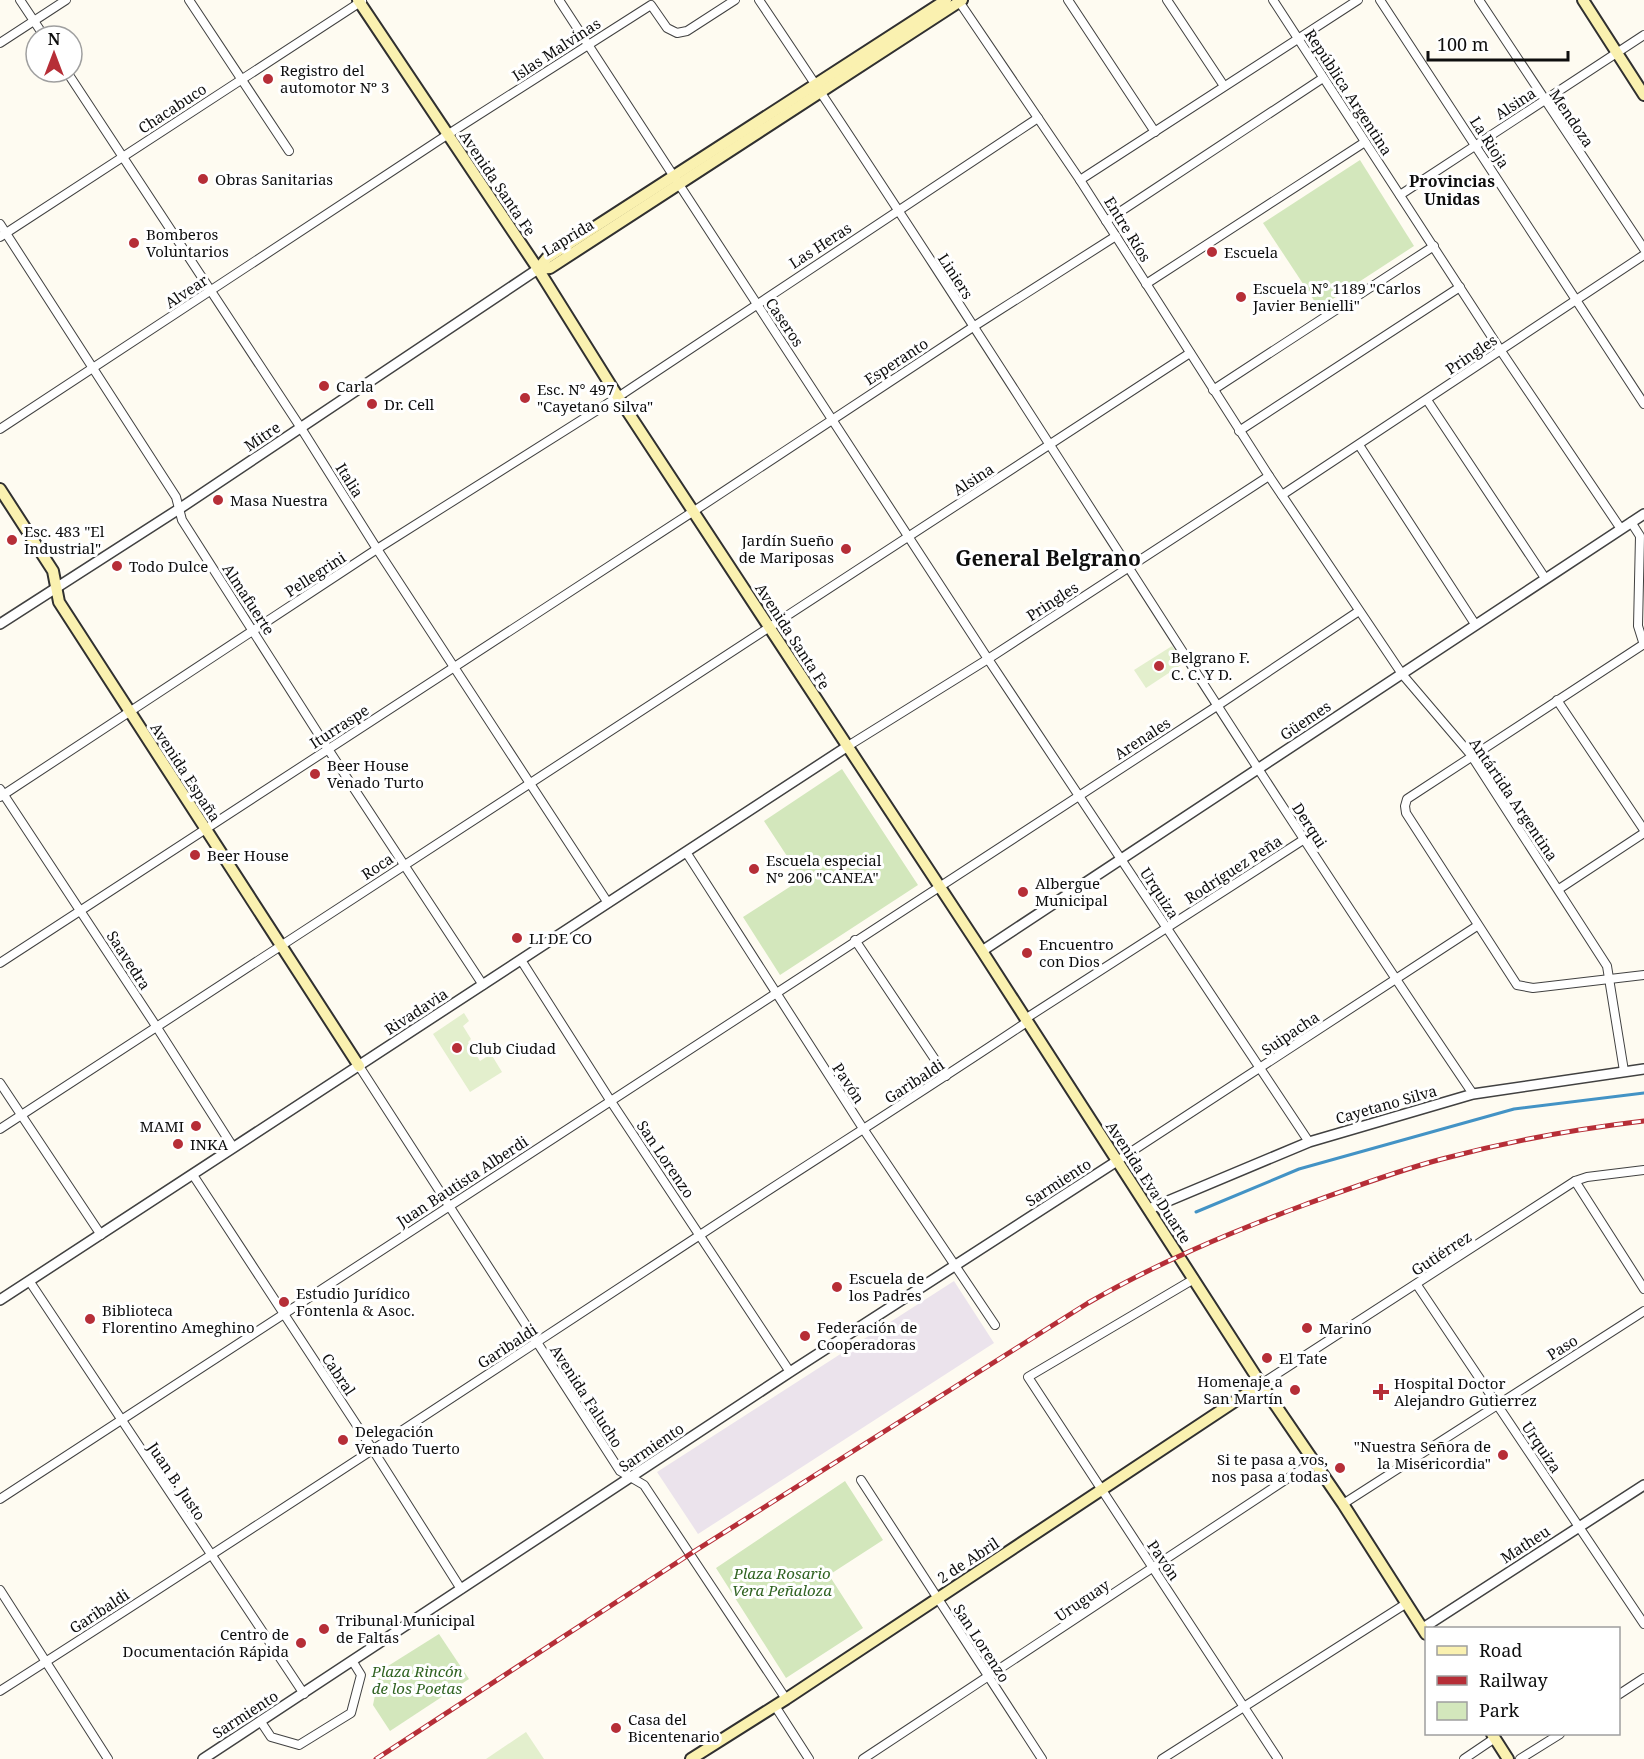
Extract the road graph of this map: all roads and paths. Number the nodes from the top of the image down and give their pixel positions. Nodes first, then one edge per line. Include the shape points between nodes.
1 (20, 0) edge
2 (66, 0) edge
3 (189, 0) edge
4 (559, 0) edge
5 (735, 0) edge
6 (759, 0) edge
7 (946, 0) edge
8 (1068, 0) edge
9 (1167, 0) edge
10 (1273, 0) edge
11 (1358, 0) edge
12 (1380, 0) edge
13 (1479, 0) edge
14 (1583, 0) edge
15 (360, 1) edge
16 (960, 1) edge
17 (650, 3) edge
18 (34, 21) junction
19 (36, 24) edge
20 (1644, 35) edge
21 (1298, 39) junction
22 (0, 43) edge
23 (589, 44) junction
24 (1617, 53) junction
25 (1323, 78) junction
26 (240, 80) junction
27 (75, 84) edge
28 (1224, 86) junction
29 (818, 88) junction
30 (1644, 95) edge
31 (1544, 100) junction
32 (1038, 118) junction
33 (1155, 132) junction
34 (447, 135) junction
35 (1365, 142) junction
36 (1476, 144) junction
37 (289, 151) dead end
38 (123, 156) junction
39 (677, 180) junction
40 (1080, 180) junction
41 (1400, 195) junction
42 (897, 211) junction
43 (1106, 220) junction
44 (0, 224) edge
45 (3, 235) edge
46 (1116, 236) junction
47 (1434, 246) junction
48 (1644, 249) edge
49 (1644, 255) edge
50 (538, 269) junction
51 (1146, 284) junction
52 (1460, 287) junction
53 (211, 292) junction
54 (1575, 300) junction
55 (756, 303) junction
56 (973, 327) junction
57 (1501, 351) junction
58 (1190, 353) junction
59 (93, 368) junction
60 (1213, 390) junction
61 (618, 397) junction
62 (1427, 400) junction
63 (1644, 404) edge
64 (833, 419) junction
65 (301, 428) junction
66 (0, 429) edge
67 (1239, 431) junction
68 (1049, 445) junction
69 (1359, 445) junction
70 (1269, 476) junction
71 (0, 489) edge
72 (1282, 495) junction
73 (179, 509) junction
74 (694, 511) junction
75 (1644, 514) edge
76 (1631, 522) junction
77 (1621, 529) junction
78 (909, 537) junction
79 (377, 549) junction
80 (1128, 568) junction
81 (1545, 578) junction
82 (56, 588) junction
83 (1359, 610) junction
84 (0, 624) edge
85 (1475, 624) junction
86 (770, 628) junction
87 (254, 630) junction
88 (1644, 644) edge
89 (988, 659) junction
90 (454, 667) junction
91 (1401, 674) junction
92 (1557, 700) junction
93 (1217, 706) junction
94 (128, 711) junction
95 (848, 746) junction
96 (328, 749) junction
97 (1471, 755) junction
98 (1258, 769) junction
99 (531, 783) junction
100 (1, 793) edge
101 (1079, 795) junction
102 (205, 830) junction
103 (1644, 832) edge
104 (1304, 840) junction
105 (686, 852) junction
106 (1122, 858) junction
107 (404, 864) junction
108 (939, 886) junction
109 (1559, 889) junction
110 (608, 903) junction
111 (80, 910) junction
112 (1478, 926) junction
113 (1167, 928) junction
114 (855, 940) junction
115 (281, 945) junction
116 (982, 951) junction
117 (521, 960) junction
118 (0, 963) edge
119 (1644, 975) edge
120 (1395, 979) junction
121 (1610, 980) junction
122 (483, 985) junction
123 (774, 993) junction
124 (1026, 1021) junction
125 (156, 1026) junction
126 (359, 1066) junction
127 (1644, 1069) edge
128 (1260, 1070) junction
129 (1624, 1071) junction
130 (946, 1076) junction
131 (0, 1083) edge
132 (1473, 1094) junction
133 (610, 1100) junction
134 (22, 1116) junction
135 (0, 1129) edge
136 (864, 1130) junction
137 (1309, 1142) junction
138 (233, 1148) junction
139 (1117, 1161) junction
140 (1644, 1170) edge
141 (193, 1175) junction
142 (1575, 1181) junction
143 (448, 1207) junction
144 (1149, 1209) junction
145 (101, 1235) junction
146 (700, 1235) junction
147 (955, 1267) junction
148 (1194, 1279) junction
149 (30, 1282) junction
150 (1417, 1285) junction
151 (1644, 1289) edge
152 (0, 1300) edge
153 (1644, 1311) edge
154 (283, 1314) junction
155 (995, 1324) dead end
156 (537, 1343) junction
157 (790, 1372) junction
158 (1261, 1384) junction
159 (1498, 1404) junction
160 (121, 1421) junction
161 (373, 1450) junction
162 (1314, 1461) junction
163 (632, 1478) junction
164 (861, 1480) dead end
165 (1644, 1485) edge
166 (1101, 1491) junction
167 (0, 1499) edge
168 (1343, 1504) junction
169 (1579, 1527) junction
170 (210, 1556) junction
171 (1154, 1568) junction
172 (0, 1590) edge
173 (461, 1590) junction
174 (938, 1598) junction
175 (1407, 1603) junction
176 (1644, 1624) edge
177 (1431, 1627) edge
178 (1425, 1631) edge
179 (46, 1661) junction
180 (353, 1662) junction
181 (988, 1678) junction
182 (1644, 1678) edge
183 (0, 1691) edge
184 (304, 1694) junction
185 (1620, 1694) edge
186 (786, 1699) junction
187 (775, 1706) junction
188 (1244, 1707) junction
189 (261, 1722) junction
190 (1558, 1735) edge
191 (1494, 1736) edge
192 (108, 1759) edge
193 (203, 1759) edge
194 (691, 1759) edge
195 (809, 1759) edge
196 (863, 1759) edge
197 (1042, 1759) edge
198 (1162, 1759) edge
199 (1278, 1759) edge
200 (1464, 1759) edge
201 (1508, 1759) edge
202 (1520, 1759) edge

1 - 18 street
2 - 18 street
3 - 26 street
4 - 23 street, Caseros
5 - 17 street, Islas Malvinas via 687,31 677,33 667,28
6 - 29 street, Liniers
7 - 29 main road, Laprida
8 - 33 street
9 - 28 street
10 - 21 street, República Argentina
11 - 21 street
12 - 36 street, La Rioja
13 - 31 street, Mendoza
14 - 24 main road
15 - 26 street, Chacabuco
15 - 34 main road, Avenida Santa Fe
16 - 29 main road, Laprida
16 - 32 street, Entre Ríos
17 - 23 street, Islas Malvinas
18 - 19 street
18 - 22 street
20 - 24 street, Alsina
21 - 25 street, República Argentina
21 - 28 street
23 - 34 street, Islas Malvinas
23 - 39 street, Caseros
24 - 30 main road
24 - 31 street, Alsina
25 - 35 street, República Argentina
25 - 43 street
26 - 37 street
26 - 38 street, Chacabuco
27 - 38 street, Italia
28 - 33 street
29 - 39 main road, Laprida
29 - 42 street, Liniers
31 - 36 street, Alsina
31 - 48 street, Mendoza
32 - 40 street, Entre Ríos
32 - 42 street, Las Heras
33 - 40 street
34 - 50 main road, Avenida Santa Fe
34 - 53 street, Alvear
35 - 41 street, República Argentina
35 - 51 street
36 - 41 street, Alsina
36 - 54 street, La Rioja
38 - 45 street, Chacabuco
38 - 53 street, Italia
39 - 50 main road, Laprida via 547,258
39 - 55 street, Caseros
40 - 43 street, Entre Ríos
41 - 47 street, República Argentina
42 - 55 street, Las Heras
42 - 56 street, Liniers
43 - 46 street, Entre Ríos
44 - 45 street, Almafuerte
45 - 59 street, Almafuerte
46 - 51 street, Entre Ríos
46 - 56 street, Esperanto
47 - 52 street, República Argentina
47 - 60 street
49 - 54 street, Pringles
50 - 61 main road, Avenida Santa Fe
50 - 65 street, Mitre
51 - 58 street, Entre Ríos
52 - 57 street, República Argentina
52 - 67 street
53 - 59 street, Alvear
53 - 65 street, Italia
54 - 57 street, Pringles
54 - 63 street, La Rioja
55 - 61 street, Las Heras
55 - 64 street, Caseros
56 - 64 street, Esperanto
56 - 68 street, Liniers
57 - 62 street, Pringles
57 - 77 street, República Argentina
58 - 60 street, Entre Ríos
58 - 68 street, Alsina
59 - 66 street, Alvear
59 - 73 street, Almafuerte via 176,497
60 - 67 street, Entre Ríos
61 - 74 main road, Avenida Santa Fe
61 - 79 street, Pellegrini
62 - 69 street, Pringles
62 - 81 street
64 - 74 street, Esperanto
64 - 78 street, Caseros
65 - 73 street, Mitre
65 - 79 street, Italia
67 - 70 street, Entre Ríos
68 - 78 street, Alsina
68 - 80 street, Liniers
69 - 72 street, Pringles
69 - 85 street
70 - 72 street, Antártida Argentina
70 - 80 street, Pringles
71 - 82 main road, Avenida España via 53,571
72 - 83 street, Antártida Argentina
73 - 82 street, Mitre
73 - 87 street, Almafuerte via 182,520
74 - 86 main road, Avenida Santa Fe
74 - 90 street, Iturraspe
75 - 76 street, Güemes
76 - 77 street, Güemes
76 - 88 street via 1640,536 1638,626
77 - 81 street, Güemes
78 - 86 street, Alsina
78 - 89 street, Caseros
79 - 87 street, Pellegrini
79 - 90 street, Italia
80 - 89 street, Pringles
80 - 93 street, Derqui
81 - 85 street, Güemes
82 - 84 street, Mitre
82 - 94 main road, Avenida España via 59,602
83 - 91 street, Antártida Argentina
83 - 93 street, Arenales
85 - 91 street, Güemes
86 - 95 main road, Avenida Santa Fe
86 - 99 street, Roca
87 - 94 street, Pellegrini
87 - 96 street, Almafuerte
88 - 92 street
89 - 95 street, Pringles
89 - 101 street, Urquiza
90 - 96 street, Iturraspe
90 - 99 street, Italia
91 - 97 street, Antártida Argentina
91 - 98 street, Güemes
92 - 97 street
92 - 103 street
93 - 98 street, Derqui
93 - 101 street, Arenales
94 - 100 street, Pellegrini
94 - 102 main road, Avenida España
95 - 105 street, Rivadavia
95 - 108 main road, Avenida Eva Duarte
96 - 102 street, Iturraspe
96 - 107 street, Almafuerte
97 - 109 street, Antártida Argentina
97 - 112 street via 1407,799 1405,806
98 - 104 street, Derqui
98 - 106 street, Güemes
99 - 107 street, Roca
99 - 110 street, Italia
100 - 111 street, Saavedra
101 - 106 street, Urquiza
101 - 108 street, Arenales
102 - 111 street, Iturraspe
102 - 115 main road, Avenida España
103 - 109 street
104 - 113 street, Rodríguez Peña
104 - 120 street, Derqui
105 - 110 street, Rivadavia
105 - 123 street, Pavón
106 - 113 street, Urquiza
106 - 116 street, Güemes
107 - 115 street, Roca
107 - 122 street, Almafuerte
108 - 114 street, Juan Bautista Alberdi
108 - 116 main road, Avenida Eva Duarte
109 - 121 street, Antártida Argentina via 1607,966
110 - 117 street, Rivadavia
111 - 118 street, Iturraspe
111 - 125 street, Saavedra
112 - 120 street, Suipacha
112 - 121 street via 1517,985 1533,988
113 - 124 street, Rodríguez Peña
113 - 128 street, Urquiza
114 - 123 street, Juan Bautista Alberdi
114 - 130 street
115 - 125 street, Roca
115 - 126 main road, Avenida España
116 - 124 main road, Avenida Eva Duarte
117 - 122 street, Rivadavia
117 - 133 street, San Lorenzo
119 - 121 street
120 - 128 street, Suipacha
120 - 132 street, Derqui
121 - 129 street, Antártida Argentina
122 - 126 street, Rivadavia
123 - 133 street, Juan Bautista Alberdi
123 - 136 street, Pavón
124 - 130 street, Garibaldi
124 - 139 main road, Avenida Eva Duarte
125 - 134 street, Roca
125 - 138 street, Saavedra
126 - 138 street, Rivadavia
126 - 143 street, Avenida Falucho
127 - 129 street, Cayetano Silva
128 - 137 street, Urquiza
128 - 139 street, Suipacha
129 - 132 street, Cayetano Silva
130 - 136 street, Garibaldi
131 - 134 street
132 - 137 street, Cayetano Silva
133 - 143 street, Juan Bautista Alberdi
133 - 146 street, San Lorenzo
134 - 135 street, Roca
134 - 145 street
136 - 146 street, Garibaldi
136 - 147 street, Pavón
137 - 144 street, Cayetano Silva
138 - 141 street, Rivadavia
139 - 144 main road, Avenida Eva Duarte
139 - 147 street, Sarmiento
140 - 142 street, Gutiérrez
141 - 145 street, Rivadavia
141 - 154 street, Cabral
142 - 150 street, Gutiérrez
142 - 151 street
143 - 154 street, Juan Bautista Alberdi
143 - 156 street, Avenida Falucho
144 - 148 main road, Avenida Eva Duarte
145 - 149 street, Rivadavia
146 - 156 street, Garibaldi
146 - 157 street, San Lorenzo
147 - 155 street, Pavón
147 - 157 street, Sarmiento
148 - 158 main road, Avenida Eva Duarte
148 - 166 street, Pavón via 1028,1377
149 - 152 street, Rivadavia
149 - 160 street, Juan B. Justo
150 - 158 street, Gutiérrez
150 - 159 street, Urquiza
153 - 159 street, Paso
154 - 160 street, Juan Bautista Alberdi
154 - 161 street, Cabral
156 - 161 street, Garibaldi
156 - 163 street, Avenida Falucho via 620,1471
157 - 163 street, Sarmiento
158 - 162 main road, Avenida Eva Duarte
158 - 166 main road, 2 de Abril
159 - 168 street, Paso
159 - 169 street, Urquiza
160 - 167 street, Juan Bautista Alberdi
160 - 170 street, Juan B. Justo
161 - 170 street, Garibaldi
161 - 173 street, Cabral
162 - 168 main road, Avenida Eva Duarte
162 - 171 street, Uruguay
163 - 173 street, Sarmiento
163 - 186 street, Avenida Falucho via 644,1485
164 - 174 street, San Lorenzo
165 - 169 street, Matheu
166 - 171 street, Pavón
166 - 174 main road, 2 de Abril
168 - 175 main road, Avenida Eva Duarte
169 - 176 street, Urquiza
169 - 177 street, Matheu
170 - 179 street, Garibaldi
170 - 184 street, Juan B. Justo
171 - 181 street, Uruguay
171 - 188 street, Pavón
172 - 179 street
173 - 180 street, Sarmiento
174 - 181 street, San Lorenzo
174 - 186 main road, 2 de Abril
175 - 178 main road, Avenida Eva Duarte
175 - 188 street
179 - 183 street, Garibaldi
179 - 192 street
180 - 184 street, Sarmiento
180 - 189 street via 361,1675 351,1713 299,1745 271,1737
181 - 196 street, Uruguay
181 - 197 street, San Lorenzo
182 - 185 street
184 - 189 street, Sarmiento
186 - 187 main road, 2 de Abril
187 - 194 main road, 2 de Abril
187 - 195 street
188 - 198 street
188 - 199 street, Pavón
189 - 193 street, Sarmiento
190 - 202 street
191 - 200 street
191 - 201 main road

